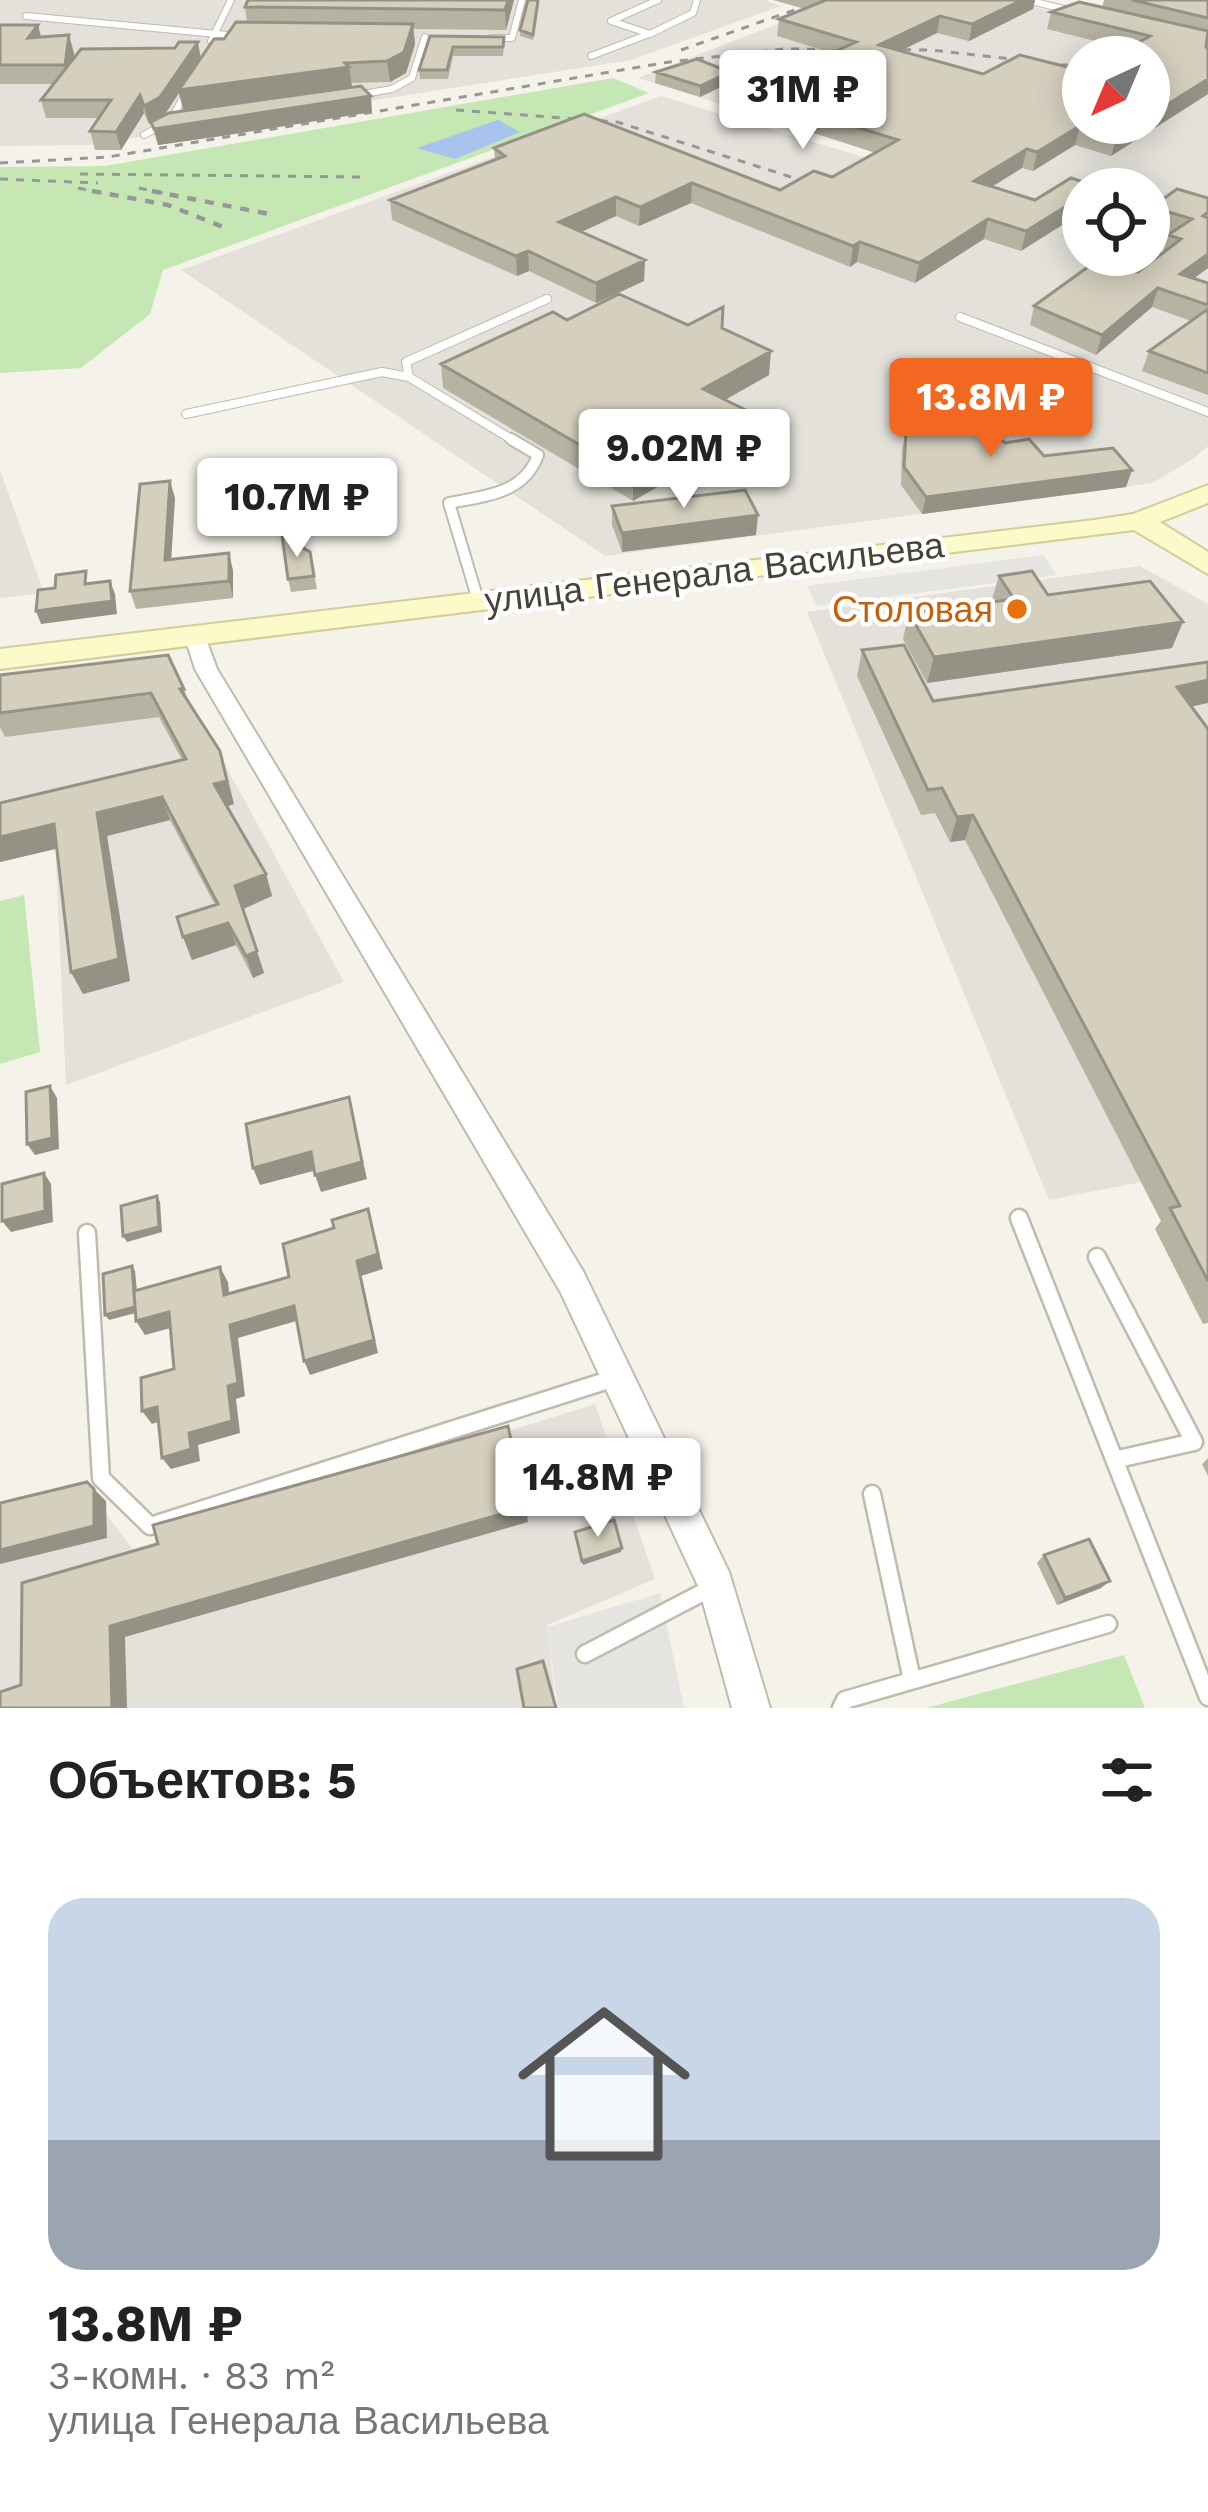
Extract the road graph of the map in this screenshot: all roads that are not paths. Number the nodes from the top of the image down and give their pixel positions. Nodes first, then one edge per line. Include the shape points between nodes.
1 (231, 0) edge
2 (522, 0) edge
3 (658, 0) edge
4 (697, 0) edge
5 (1027, 0) edge
6 (1072, 11) edge
7 (26, 16) dead end
8 (650, 34) junction
9 (211, 35) junction
10 (251, 36) edge
11 (403, 37) edge
12 (425, 38) junction
13 (447, 38) edge
14 (490, 38) edge
15 (213, 53) edge
16 (591, 56) dead end
17 (200, 78) edge
18 (346, 98) edge
19 (191, 119) edge
20 (170, 121) junction
21 (144, 135) dead end
22 (547, 299) dead end
23 (960, 317) dead end
24 (409, 377) junction
25 (1208, 412) edge
26 (186, 414) dead end
27 (1208, 493) edge
28 (1139, 521) junction
29 (1208, 565) edge
30 (478, 600) junction
31 (194, 634) junction
32 (0, 659) edge
33 (1019, 1218) dead end
34 (87, 1232) dead end
35 (1097, 1257) dead end
36 (619, 1376) junction
37 (1118, 1459) junction
38 (872, 1494) dead end
39 (716, 1586) junction
40 (1108, 1624) dead end
41 (585, 1654) dead end
42 (912, 1680) junction
43 (1208, 1697) edge
44 (751, 1708) edge
45 (841, 1708) edge

1 - 9 lane
2 - 14 lane via 512,38
3 - 8 lane via 611,21
4 - 8 lane via 693,14
5 - 6 lane
7 - 9 lane
8 - 16 lane
9 - 10 lane
9 - 15 lane
11 - 12 lane
12 - 13 lane
12 - 18 lane via 412,78
17 - 20 lane
19 - 20 lane
20 - 21 lane
22 - 24 lane via 406,362
23 - 25 lane
24 - 26 lane via 356,375
24 - 30 lane via 538,454 524,482 449,503
27 - 28 main road, улица Генерала Васильева
28 - 29 main road
28 - 30 main road, улица Генерала Васильева
30 - 31 main road, улица Генерала Васильева
31 - 32 main road, улица Генерала Васильева
31 - 36 street via 206,669 560,1262
33 - 37 lane
34 - 36 lane via 101,1478 150,1526
35 - 37 lane via 1194,1442
36 - 39 street
37 - 43 lane
38 - 42 lane
39 - 41 lane
39 - 44 street
40 - 42 lane
42 - 45 lane

